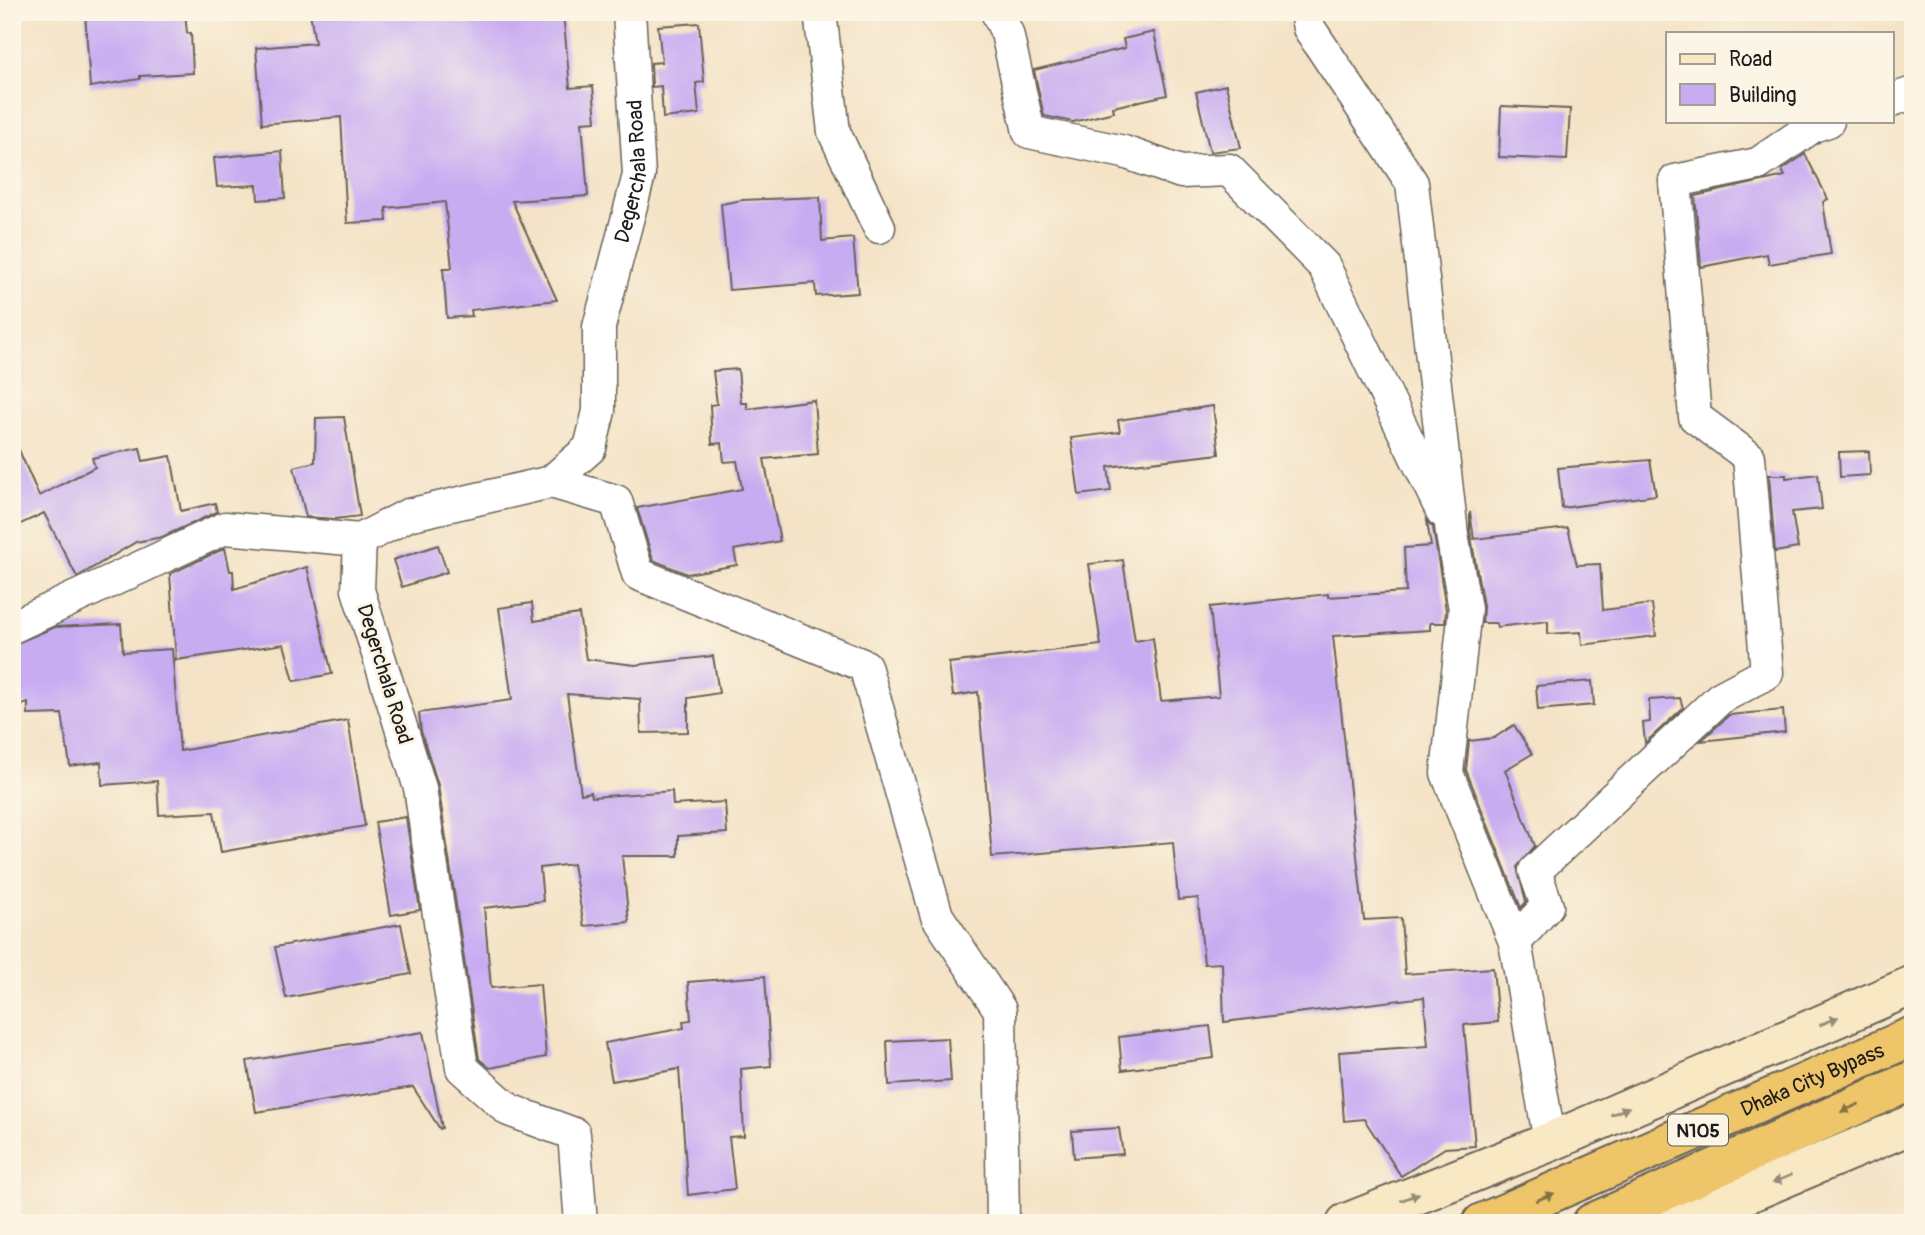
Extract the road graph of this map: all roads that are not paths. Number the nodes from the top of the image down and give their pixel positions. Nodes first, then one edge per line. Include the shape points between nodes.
1 (629, 12) edge
2 (820, 12) edge
3 (997, 12) edge
4 (1306, 12) edge
5 (1913, 93) edge
6 (1894, 99) edge
7 (1825, 122) edge
8 (879, 227) dead end
9 (551, 482) junction
10 (1452, 534) junction
11 (360, 540) junction
12 (12, 627) edge
13 (1515, 942) junction
14 (1913, 985) edge
15 (1913, 1036) edge
16 (1913, 1080) edge
17 (1913, 1124) edge
18 (1550, 1142) junction
19 (580, 1223) edge
20 (1003, 1223) edge
21 (1346, 1223) edge
22 (1482, 1223) edge
23 (1592, 1223) edge
24 (1677, 1223) edge

1 - 9 street, Degerchala Road via 639,175 599,327 599,411 590,448
2 - 8 street via 834,132
3 - 10 street via 1007,33 1029,132 1124,152 1181,172 1229,170 1324,266
4 - 10 street via 1309,27 1412,183
5 - 6 street
7 - 13 street via 1758,164 1675,181 1695,417 1749,457 1766,673 1720,698 1535,871 1548,906
9 - 11 street, Degerchala Road via 408,515
9 - 20 street via 616,501 638,574 865,666 937,916 1000,1010
10 - 13 street via 1465,609 1447,773
11 - 12 street via 225,528
11 - 19 street, Degerchala Road via 358,590 420,788 462,1068 509,1110 574,1135
13 - 18 street
18 -> 14 main road
22 -> 15 highway, Dhaka City Bypass / N105
16 -> 23 highway, Dhaka City Bypass / N105
17 -> 24 main road
21 -> 18 main road

